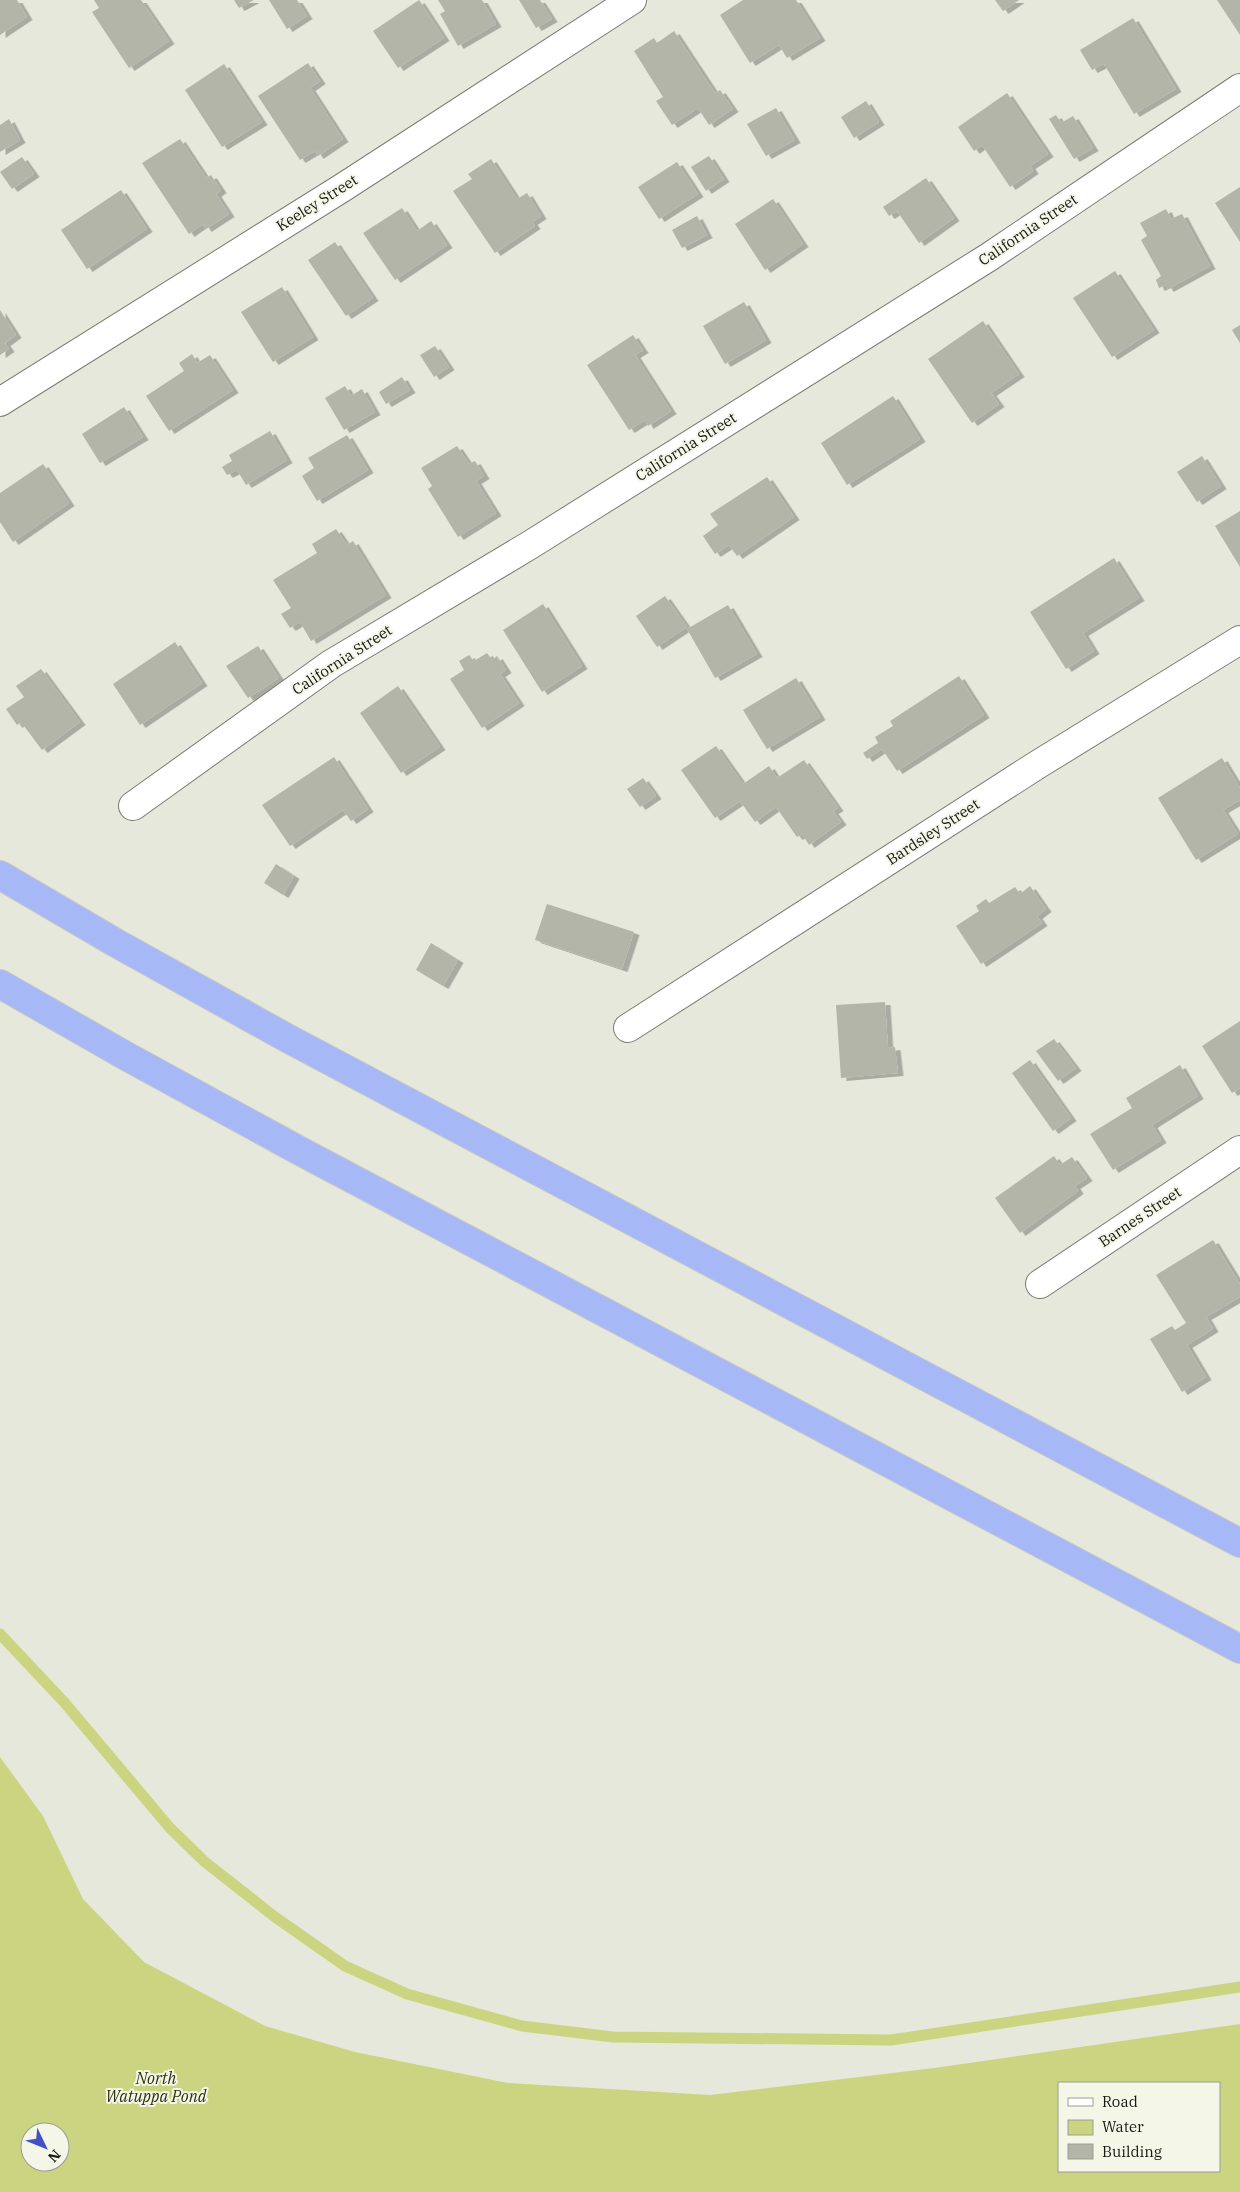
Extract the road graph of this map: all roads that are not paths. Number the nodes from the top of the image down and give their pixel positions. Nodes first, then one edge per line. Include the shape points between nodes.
1 (632, 0) edge
2 (1240, 88) edge
3 (0, 402) edge
4 (1239, 643) edge
5 (133, 806) dead end
6 (0, 875) edge
7 (0, 984) edge
8 (628, 1028) dead end
9 (1240, 1150) edge
10 (1040, 1284) dead end
11 (1240, 1543) edge
12 (1240, 1649) edge

1 - 3 street, Keeley Street
2 - 5 street, California Street via 989,257 530,545 331,664
4 - 8 street, Bardsley Street via 1037,765
6 - 11 highway via 287,1038
7 - 12 highway via 300,1151
9 - 10 street, Barnes Street

